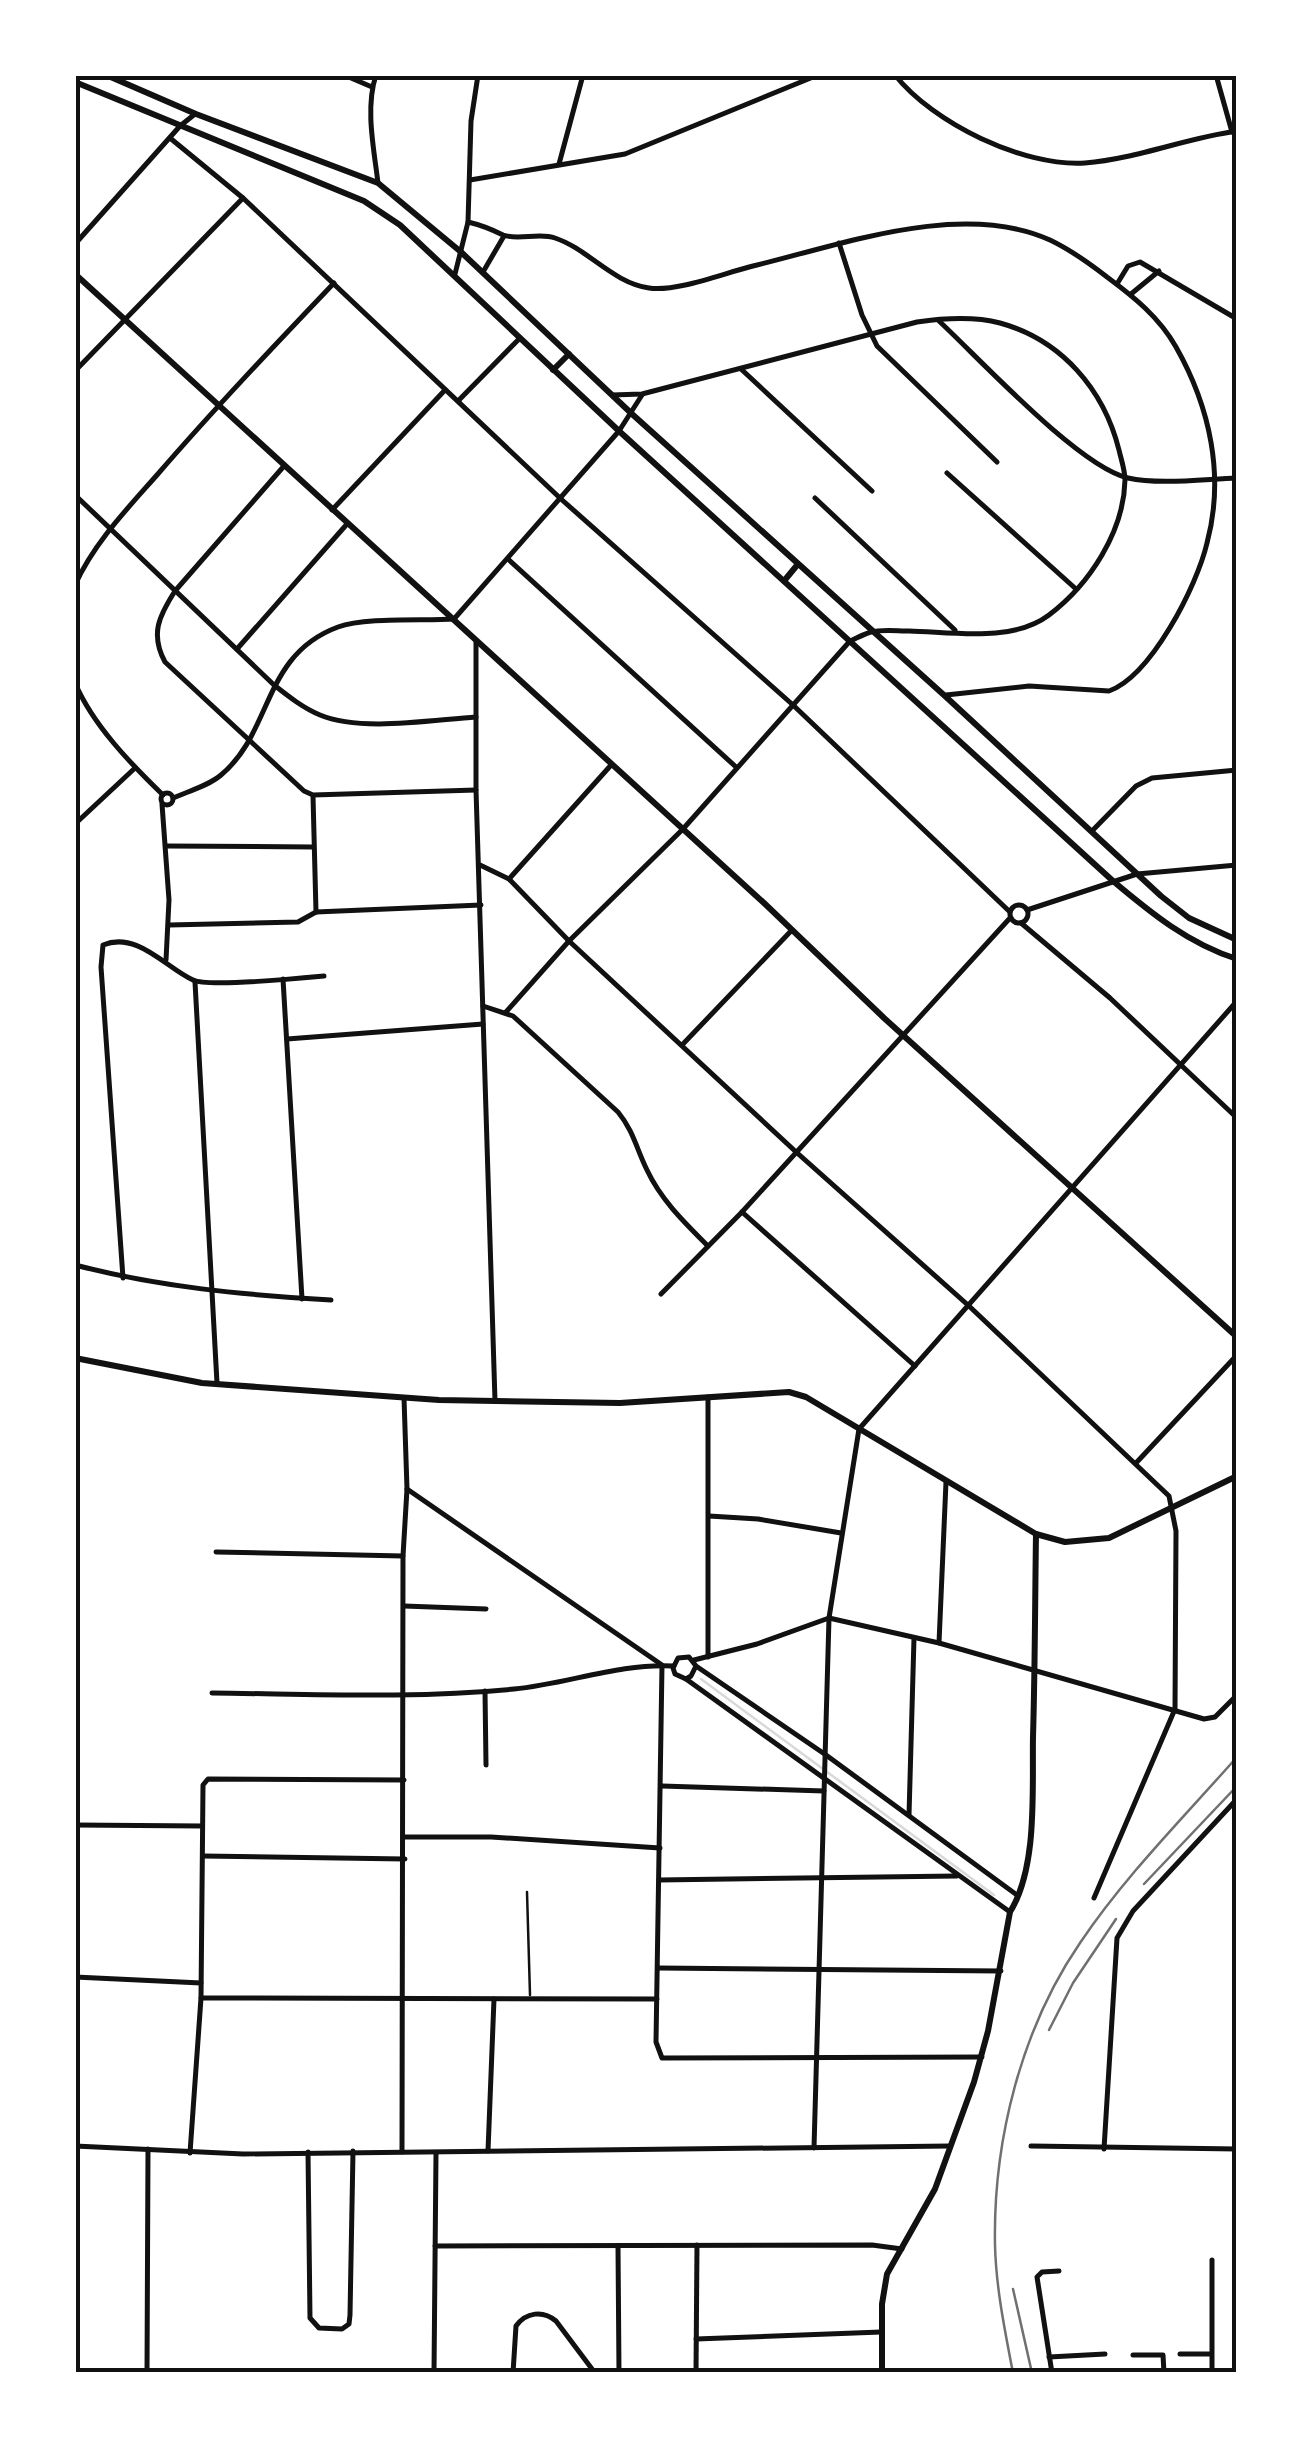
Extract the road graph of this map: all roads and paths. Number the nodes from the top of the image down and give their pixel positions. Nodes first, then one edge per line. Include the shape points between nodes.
1 (106, 75) edge
2 (344, 75) edge
3 (376, 75) edge
4 (478, 75) edge
5 (584, 75) edge
6 (818, 75) edge
7 (894, 75) edge
8 (1216, 75) edge
9 (75, 82) edge
10 (372, 86) junction
11 (196, 114) junction
12 (180, 126) junction
13 (1235, 132) edge
14 (170, 138) junction
15 (558, 166) junction
16 (470, 180) junction
17 (378, 183) junction
18 (243, 198) junction
19 (468, 222) junction
20 (504, 236) junction
21 (839, 243) junction
22 (75, 244) edge
23 (460, 252) junction
24 (482, 272) junction
25 (1158, 272) junction
26 (75, 274) edge
27 (455, 274) junction
28 (334, 283) junction
29 (1117, 284) junction
30 (1131, 294) junction
31 (124, 318) junction
32 (937, 319) junction
33 (1237, 319) edge
34 (869, 334) junction
35 (519, 339) junction
36 (569, 354) junction
37 (741, 368) junction
38 (553, 370) junction
39 (75, 371) edge
40 (445, 390) junction
41 (642, 394) junction
42 (611, 395) junction
43 (459, 400) junction
44 (217, 406) junction
45 (632, 414) junction
46 (618, 431) junction
47 (997, 462) dead end
48 (284, 466) junction
49 (947, 473) dead end
50 (1126, 477) junction
51 (1237, 478) edge
52 (1217, 479) junction
53 (872, 491) dead end
54 (75, 495) edge
55 (561, 498) junction
56 (815, 498) dead end
57 (332, 510) junction
58 (347, 523) junction
59 (110, 529) junction
60 (508, 559) junction
61 (798, 564) junction
62 (784, 581) junction
63 (75, 585) edge
64 (1076, 589) junction
65 (176, 591) junction
66 (454, 619) junction
67 (872, 631) junction
68 (957, 632) junction
69 (476, 641) junction
70 (850, 641) junction
71 (236, 649) junction
72 (75, 683) edge
73 (274, 685) junction
74 (945, 696) junction
75 (794, 705) junction
76 (476, 718) junction
77 (248, 739) junction
78 (612, 764) junction
79 (736, 767) junction
80 (136, 768) junction
81 (1237, 770) edge
82 (476, 790) junction
83 (313, 794) junction
84 (162, 795) junction
85 (173, 798) junction
86 (162, 804) junction
87 (75, 824) edge
88 (682, 829) junction
89 (1092, 831) junction
90 (166, 846) junction
91 (313, 847) junction
92 (480, 864) junction
93 (1237, 865) edge
94 (1137, 874) junction
95 (508, 880) junction
96 (1114, 881) junction
97 (480, 905) junction
98 (1027, 910) junction
99 (316, 912) junction
100 (1010, 915) junction
101 (1020, 922) junction
102 (169, 924) junction
103 (791, 930) junction
104 (1237, 940) edge
105 (569, 941) junction
106 (166, 960) junction
107 (1237, 960) edge
108 (324, 976) dead end
109 (282, 980) junction
110 (195, 982) junction
111 (1237, 1001) edge
112 (484, 1006) junction
113 (506, 1012) junction
114 (484, 1024) junction
115 (902, 1034) junction
116 (287, 1039) junction
117 (682, 1044) junction
118 (1178, 1064) junction
119 (1237, 1118) edge
120 (795, 1151) junction
121 (1072, 1185) junction
122 (742, 1212) junction
123 (709, 1246) junction
124 (75, 1265) edge
125 (123, 1278) junction
126 (213, 1292) junction
127 (661, 1294) dead end
128 (302, 1298) junction
129 (330, 1300) dead end
130 (969, 1306) junction
131 (1237, 1337) edge
132 (1237, 1355) edge
133 (75, 1358) edge
134 (915, 1366) junction
135 (217, 1384) junction
136 (708, 1397) junction
137 (404, 1398) junction
138 (495, 1401) junction
139 (859, 1429) junction
140 (1136, 1463) junction
141 (1237, 1476) edge
142 (946, 1479) junction
143 (406, 1489) junction
144 (1173, 1505) junction
145 (709, 1516) junction
146 (841, 1533) junction
147 (1036, 1534) junction
148 (216, 1552) dead end
149 (403, 1556) junction
150 (404, 1606) junction
151 (486, 1609) dead end
152 (829, 1618) junction
153 (914, 1638) junction
154 (939, 1643) junction
155 (708, 1657) junction
156 (695, 1663) junction
157 (662, 1666) junction
158 (674, 1666) junction
159 (1035, 1671) junction
160 (686, 1678) junction
161 (485, 1691) junction
162 (212, 1694) dead end
163 (405, 1694) junction
164 (1237, 1695) edge
165 (1175, 1709) junction
166 (826, 1756) junction
167 (486, 1765) dead end
168 (825, 1775) junction
169 (404, 1780) junction
170 (662, 1786) junction
171 (824, 1790) junction
172 (1237, 1799) edge
173 (908, 1815) junction
174 (75, 1825) edge
175 (202, 1826) junction
176 (404, 1837) junction
177 (660, 1848) junction
178 (203, 1856) junction
179 (405, 1859) junction
180 (960, 1876) junction
181 (820, 1878) junction
182 (659, 1880) junction
183 (527, 1892) dead end
184 (1020, 1897) junction
185 (1094, 1898) dead end
186 (1010, 1912) junction
187 (658, 1968) junction
188 (818, 1968) junction
189 (1000, 1971) junction
190 (75, 1978) edge
191 (201, 1983) junction
192 (530, 1997) junction
193 (201, 1998) junction
194 (494, 1999) junction
195 (657, 1999) junction
196 (404, 2001) junction
197 (816, 2057) junction
198 (982, 2057) junction
199 (75, 2146) edge
200 (950, 2146) junction
201 (1031, 2146) dead end
202 (814, 2148) junction
203 (148, 2149) junction
204 (1104, 2149) junction
205 (1237, 2149) edge
206 (353, 2151) junction
207 (190, 2152) junction
208 (308, 2152) junction
209 (402, 2152) junction
210 (488, 2152) junction
211 (436, 2153) junction
212 (436, 2246) junction
213 (618, 2246) junction
214 (697, 2246) junction
215 (902, 2249) junction
216 (1212, 2260) dead end
217 (1059, 2271) dead end
218 (881, 2332) junction
219 (696, 2339) junction
220 (1105, 2354) dead end
221 (1180, 2354) dead end
222 (1212, 2354) junction
223 (1134, 2355) dead end
224 (1049, 2356) junction
225 (147, 2373) edge
226 (434, 2373) edge
227 (513, 2373) edge
228 (595, 2373) edge
229 (618, 2373) edge
230 (696, 2373) edge
231 (882, 2373) edge
232 (1052, 2373) edge
233 (1164, 2373) edge
234 (1212, 2373) edge

1 - 11 main road
2 - 10 street
3 - 10 street
4 - 16 street
5 - 15 street
6 - 15 street via 649,146
7 - 13 street via 950,125 1044,159 1090,162
8 - 13 street
9 - 12 main road
10 - 17 street
11 - 12 street
11 - 17 main road
12 - 14 street
12 - 27 main road via 364,201
14 - 18 street
14 - 22 street
15 - 16 street
16 - 19 street
17 - 23 main road
18 - 28 street
18 - 31 street
19 - 20 street
19 - 23 street
20 - 21 street via 554,238 648,288
20 - 24 street
21 - 29 street via 954,225 1022,231 1076,254
21 - 34 street
23 - 24 main road
23 - 27 street
24 - 36 main road
25 - 29 street via 1134,262
25 - 30 street
25 - 33 street
26 - 31 main road
27 - 35 main road
28 - 40 street
28 - 44 street
29 - 30 street
30 - 52 street via 1185,362 1204,410
31 - 39 street
31 - 44 main road
32 - 34 street
32 - 50 street via 1083,454
32 - 50 street via 1004,324 1052,348 1096,394
34 - 37 street
34 - 47 street
35 - 38 main road
35 - 43 street
36 - 38 main road
36 - 42 main road
37 - 41 street
37 - 53 street
38 - 46 main road
40 - 43 street
40 - 57 street
41 - 42 street
41 - 45 street
42 - 45 main road
43 - 55 street
44 - 48 main road
44 - 59 street
45 - 46 street
45 - 61 main road
46 - 55 street
46 - 62 main road
48 - 57 main road
48 - 65 street
49 - 64 street
50 - 52 street
50 - 64 street via 1110,540
51 - 52 street
52 - 74 street via 1202,564 1168,629 1123,686 1011,687
54 - 59 street
55 - 60 street
55 - 75 street
56 - 68 street
57 - 58 main road
58 - 66 main road
58 - 71 street
59 - 63 street
59 - 65 street
60 - 66 street
60 - 79 street
61 - 62 main road
61 - 67 main road
62 - 70 main road
64 - 68 street via 1022,629
65 - 71 street
65 - 77 street via 161,612 158,647 184,683
66 - 69 main road
66 - 73 street via 344,625 305,645
67 - 68 street
67 - 70 street
67 - 74 main road
69 - 76 street
69 - 78 main road
70 - 75 street
70 - 96 main road
71 - 73 street
72 - 80 street via 84,705
73 - 76 street via 323,716 349,722
73 - 77 street
74 - 89 main road
75 - 79 street
75 - 100 street
76 - 82 street
77 - 83 street
77 - 85 street via 219,777
78 - 88 main road
78 - 95 street
79 - 88 street
80 - 84 street
80 - 87 street
81 - 89 street via 1152,778
82 - 83 street
82 - 92 street
83 - 91 street
84 - 85 street
84 - 86 street
85 - 86 street
86 - 90 street
88 - 103 main road
88 - 105 street
89 - 94 main road
90 - 91 street
90 - 102 street
91 - 99 street
92 - 95 street
92 - 97 street
93 - 94 street
94 - 96 street
94 - 104 main road via 1189,918
95 - 105 street
96 - 98 street
96 - 107 main road via 1179,932
97 - 99 street
97 - 112 street
98 - 100 street via 1018,905
98 - 101 street
99 - 102 street via 298,922
100 - 101 street
100 - 115 street
101 - 118 street
102 - 106 street
103 - 115 main road
103 - 117 street
105 - 113 street
105 - 117 street
106 - 110 street
106 - 125 street via 120,942 101,948
108 - 109 street
109 - 110 street
109 - 116 street
110 - 126 street
111 - 118 street
112 - 113 street
112 - 114 street
113 - 123 street via 618,1112 658,1188
114 - 116 street
114 - 138 street
115 - 120 street
115 - 121 main road
116 - 128 street
117 - 120 street
118 - 119 street
118 - 121 street
120 - 122 street
120 - 130 street
121 - 130 street
121 - 131 main road
122 - 123 street
122 - 134 street
123 - 127 street
124 - 125 street
125 - 126 street
126 - 128 street
126 - 135 street
128 - 129 street
130 - 134 street
130 - 140 street
132 - 140 street
133 - 135 main road
134 - 139 street
135 - 137 main road
136 - 138 main road
136 - 139 main road via 797,1394
136 - 145 street
137 - 138 main road
137 - 143 street
139 - 142 main road
139 - 146 street
140 - 144 street
141 - 144 main road
142 - 147 main road
142 - 154 street
143 - 149 street
143 - 157 street
144 - 147 main road via 1096,1541
144 - 165 street
145 - 146 street
145 - 155 street
146 - 152 street
147 - 159 main road
148 - 149 street
149 - 150 street
150 - 151 street
150 - 163 street
152 - 153 street
152 - 155 street
152 - 166 street
153 - 154 street
153 - 173 street
154 - 159 street
155 - 156 street
156 - 158 street via 684,1656
156 - 160 street
156 - 166 street
157 - 158 street
157 - 161 street
157 - 170 street
158 - 160 street
159 - 165 street
159 - 184 main road via 1030,1835
160 - 168 street
161 - 163 street
161 - 167 street
162 - 163 street
163 - 169 street
164 - 165 street via 1211,1719
165 - 185 street
166 - 168 street
166 - 173 street
168 - 171 street
168 - 180 street
169 - 175 street via 208,1780 201,1793
169 - 176 street
170 - 171 street
170 - 177 street
171 - 181 street
172 - 204 street via 1121,1926
173 - 184 street
174 - 175 street
175 - 178 street
176 - 177 street
176 - 179 street
177 - 182 street
178 - 179 street
178 - 191 street
179 - 196 street
180 - 181 street
180 - 186 street
181 - 182 street
181 - 188 street
182 - 187 street
183 - 192 lane
184 - 186 main road
186 - 189 main road
187 - 188 street
187 - 195 street
188 - 189 street
188 - 197 street
189 - 198 main road
190 - 191 street
191 - 193 street
192 - 194 street
192 - 195 street
193 - 196 street
193 - 207 street
194 - 196 street
194 - 210 street
195 - 197 street via 658,2050 666,2060
196 - 209 street
197 - 198 street
197 - 202 street
198 - 200 main road
199 - 203 street
200 - 202 street
200 - 215 main road
201 - 204 street
202 - 210 street
203 - 207 street
203 - 225 street
204 - 205 street
206 - 208 street
206 - 208 street via 350,2315 342,2329 319,2328 310,2318
206 - 209 street
207 - 208 street
209 - 211 street
210 - 211 street
211 - 212 street
212 - 213 street
212 - 226 street
213 - 214 street
213 - 229 street
214 - 215 street
214 - 219 street
215 - 218 main road via 884,2285
216 - 222 street
217 - 224 street via 1036,2277
218 - 219 street
218 - 231 main road
219 - 230 street
220 - 224 street
221 - 222 street
222 - 234 street
223 - 233 street via 1162,2355
224 - 232 street
227 - 228 street via 516,2326 536,2314 556,2321

